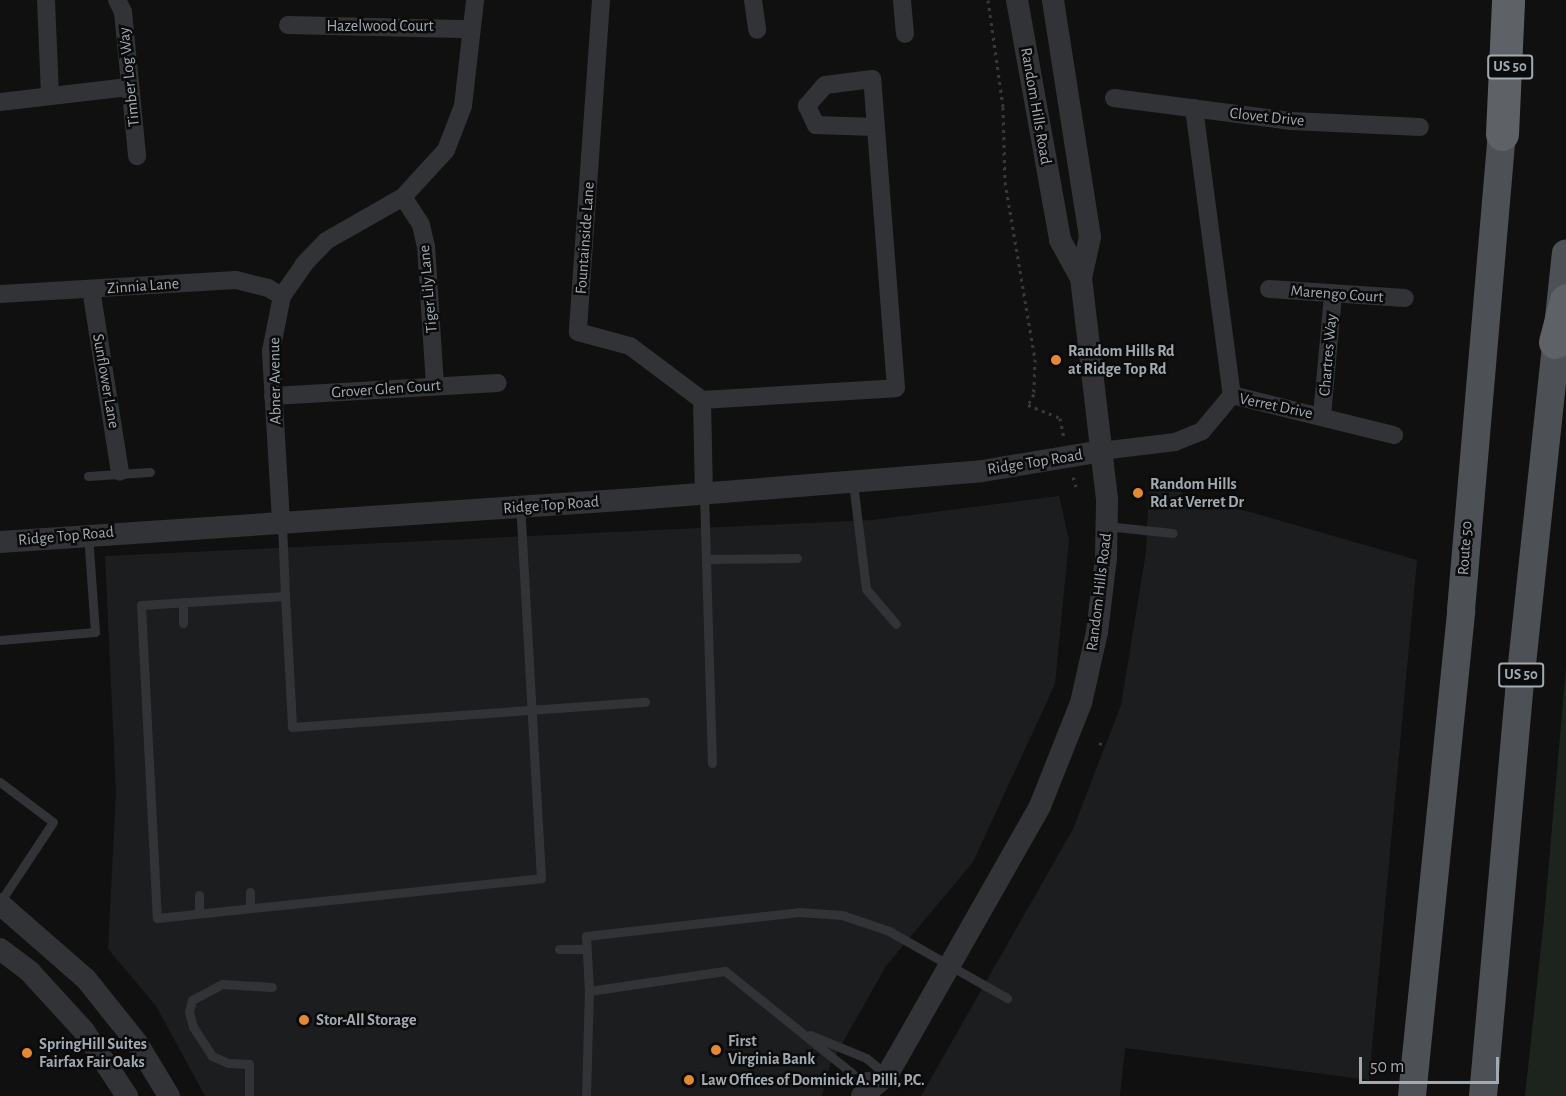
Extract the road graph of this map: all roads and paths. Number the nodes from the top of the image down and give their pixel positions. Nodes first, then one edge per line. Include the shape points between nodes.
1 (46, 0) edge
2 (117, 0) edge
3 (475, 0) edge
4 (601, 0) edge
5 (753, 0) edge
6 (902, 0) edge
7 (988, 0) edge
8 (1017, 0) edge
9 (1053, 0) edge
10 (1508, 0) edge
11 (1519, 0) edge
12 (288, 25) dead end
13 (471, 29) junction
14 (757, 30) dead end
15 (905, 34) dead end
16 (128, 87) junction
17 (50, 96) junction
18 (1114, 98) dead end
19 (0, 102) edge
20 (1194, 108) junction
21 (874, 127) dead end
22 (1420, 128) dead end
23 (1502, 134) junction
24 (137, 156) dead end
25 (403, 197) junction
26 (1566, 254) edge
27 (1081, 278) junction
28 (91, 289) junction
29 (1269, 289) dead end
30 (0, 294) edge
31 (1333, 294) junction
32 (282, 296) junction
33 (1406, 298) dead end
34 (1566, 300) edge
35 (1555, 342) junction
36 (498, 383) dead end
37 (435, 386) junction
38 (1232, 395) junction
39 (273, 396) junction
40 (702, 400) junction
41 (1322, 416) junction
42 (1394, 435) dead end
43 (1101, 451) junction
44 (1068, 457) junction
45 (120, 472) junction
46 (150, 472) dead end
47 (88, 476) dead end
48 (853, 481) junction
49 (1076, 487) dead end
50 (704, 494) junction
51 (520, 507) junction
52 (281, 521) junction
53 (1106, 526) junction
54 (88, 533) junction
55 (1173, 533) dead end
56 (0, 542) edge
57 (797, 558) dead end
58 (706, 559) junction
59 (285, 596) junction
60 (183, 602) junction
61 (183, 623) dead end
62 (896, 624) dead end
63 (0, 640) edge
64 (645, 702) dead end
65 (531, 710) junction
66 (1102, 738) dead end
67 (1100, 745) dead end
68 (712, 763) dead end
69 (0, 782) edge
70 (250, 892) dead end
71 (199, 895) dead end
72 (0, 903) edge
73 (250, 908) junction
74 (199, 913) junction
75 (0, 949) edge
76 (559, 949) dead end
77 (586, 950) junction
78 (952, 965) junction
79 (272, 987) dead end
80 (589, 991) junction
81 (1007, 998) dead end
82 (800, 1031) junction
83 (887, 1085) edge
84 (126, 1096) edge
85 (169, 1096) edge
86 (249, 1096) edge
87 (586, 1096) edge
88 (862, 1096) edge
89 (1412, 1096) edge
90 (1483, 1096) edge

1 - 17 street
2 - 16 street, Timber Log Way via 123,12
3 - 13 street, Abner Avenue
4 - 40 street, Fountainside Lane via 578,332 630,346
5 - 14 street
6 - 15 street
7 - 44 path via 1003,107 1005,182 1035,359 1034,394 1028,405 1060,418
8 - 27 street, Random Hills Road via 1060,240
9 - 27 street, Random Hills Road via 1090,237
10 - 23 highway
11 - 23 main road, Route 50 / US 50
12 - 13 street, Hazelwood Court
13 - 25 street, Abner Avenue via 463,106 456,130 433,167
16 - 17 street
16 - 24 street, Timber Log Way
17 - 19 street
18 - 20 street, Clovet Drive
20 - 22 street, Clovet Drive via 1292,121
20 - 38 street
21 - 40 street via 896,388
23 - 89 main road, Route 50 / US 50 via 1461,610
25 - 32 street, Abner Avenue via 326,241
25 - 37 street, Tiger Lily Lane via 421,225 426,246
26 - 35 main road, US 50
27 - 43 street, Random Hills Road
28 - 30 street, Zinnia Lane
28 - 32 street, Zinnia Lane via 236,280
28 - 45 street, Sunflower Lane
29 - 31 street, Marengo Court
31 - 33 street, Marengo Court
31 - 41 street, Chartres Way
32 - 39 street, Abner Avenue via 271,351
34 - 35 highway
35 - 90 main road, US 50
36 - 37 street, Grover Glen Court
37 - 39 street, Grover Glen Court
38 - 41 street, Verret Drive
38 - 43 street, Verret Drive via 1202,431 1176,442
39 - 52 street, Abner Avenue
40 - 50 street
41 - 42 street, Verret Drive
43 - 44 street, Ridge Top Road
43 - 53 street, Random Hills Road
44 - 48 street, Ridge Top Road via 982,471
44 - 49 path
45 - 46 lane
45 - 47 lane
48 - 50 street, Ridge Top Road
48 - 62 lane via 866,589
50 - 51 street, Ridge Top Road
50 - 58 lane
51 - 52 street, Ridge Top Road
51 - 65 lane
52 - 54 street, Ridge Top Road
52 - 59 lane
53 - 55 lane
53 - 78 street, Random Hills Road via 1097,632 1081,703 1040,806
54 - 56 street, Ridge Top Road
54 - 63 lane via 95,632
57 - 58 lane
58 - 68 lane
59 - 60 lane
59 - 65 lane via 292,727
60 - 61 lane
60 - 74 lane via 141,605 157,918
64 - 65 lane
65 - 73 lane via 541,878
66 - 67 path
69 - 72 lane via 53,822
70 - 73 lane
71 - 74 lane
72 - 85 street via 86,979 137,1043
73 - 74 lane
75 - 84 street via 30,972 84,1031
76 - 77 lane
77 - 78 lane via 586,936 799,912 842,915 889,931
77 - 80 lane
78 - 81 lane
78 - 83 street, Random Hills Road
79 - 86 lane via 222,984 192,1000 189,1012 193,1027 212,1056 228,1063 249,1064
80 - 82 lane via 725,971
80 - 87 lane
82 - 83 lane via 857,1077
82 - 83 lane via 866,1058
83 - 88 street, Random Hills Road

